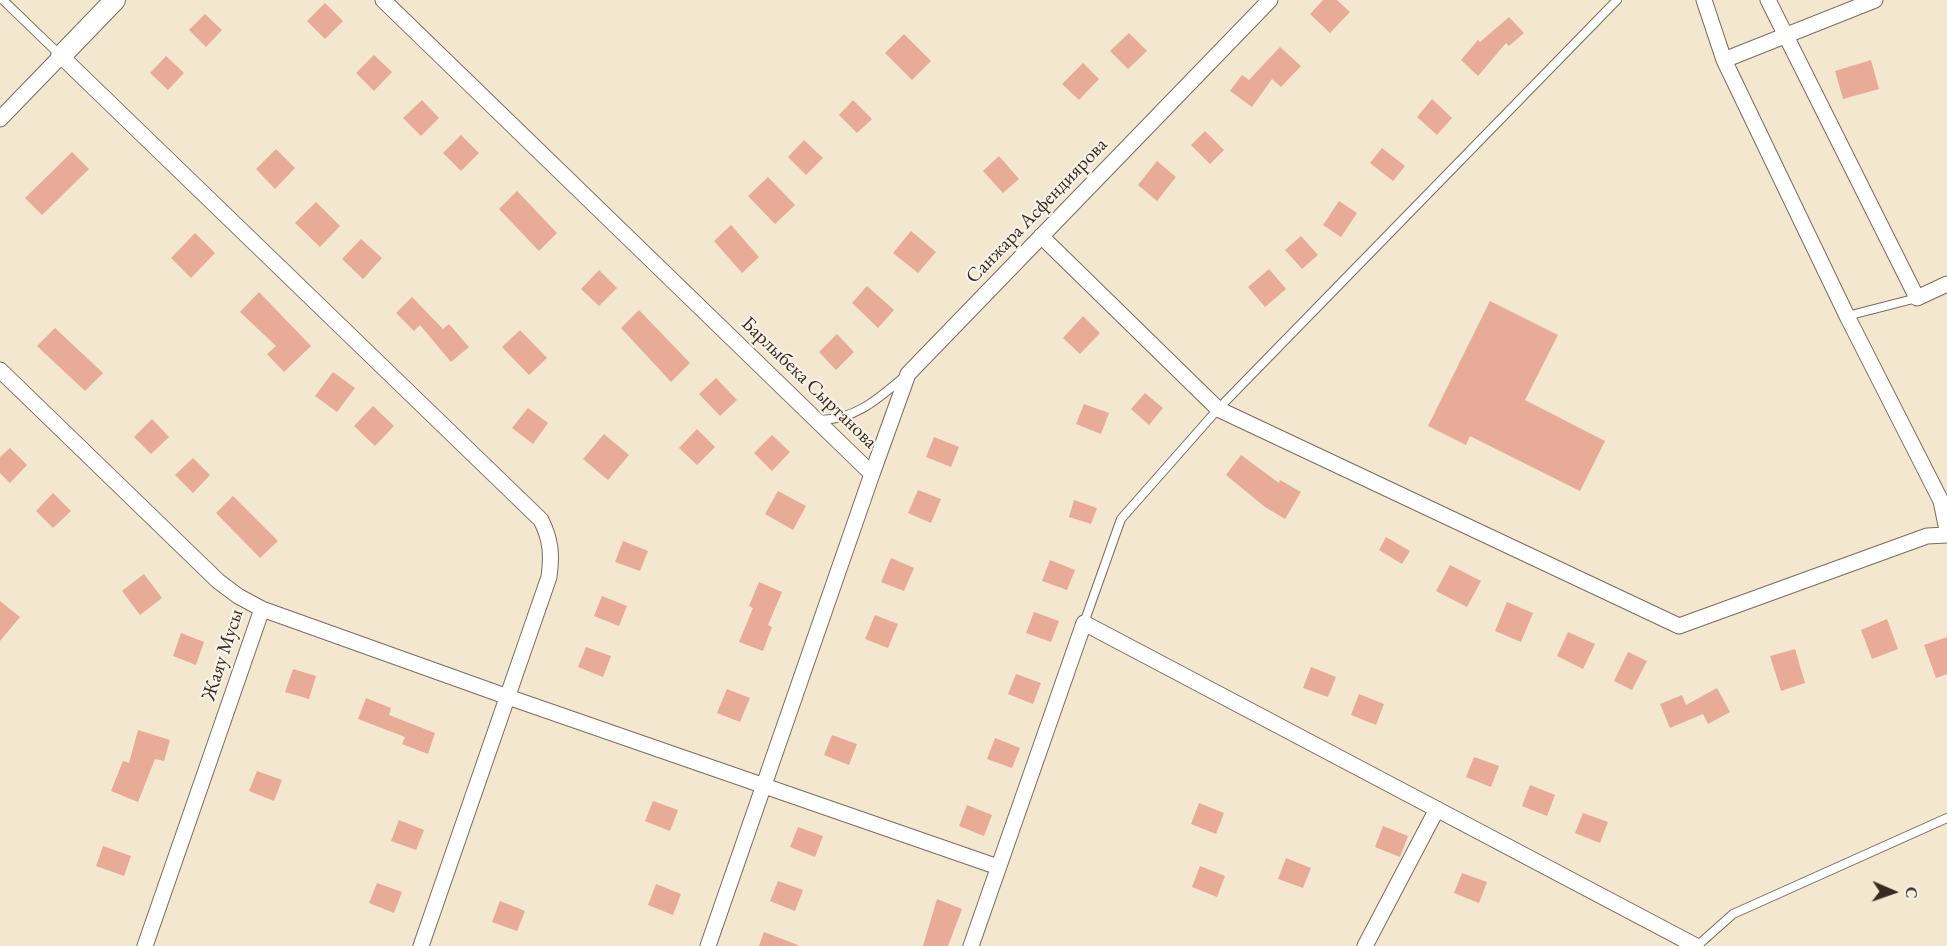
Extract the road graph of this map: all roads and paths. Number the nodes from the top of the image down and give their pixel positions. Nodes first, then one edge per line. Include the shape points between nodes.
1 (3, 0) edge
2 (115, 0) edge
3 (382, 0) edge
4 (1270, 0) edge
5 (1617, 0) edge
6 (1704, 0) edge
7 (1768, 0) edge
8 (1875, 0) edge
9 (1787, 35) junction
10 (61, 56) junction
11 (1724, 60) junction
12 (0, 119) edge
13 (1041, 237) junction
14 (1947, 284) edge
15 (1917, 298) junction
16 (1846, 316) junction
17 (0, 370) edge
18 (908, 374) junction
19 (1218, 409) junction
20 (816, 420) junction
21 (872, 474) junction
22 (1947, 530) edge
23 (1947, 535) edge
24 (262, 609) junction
25 (1084, 623) junction
26 (508, 697) junction
27 (763, 785) junction
28 (1437, 809) junction
29 (1947, 818) edge
30 (998, 867) junction
31 (145, 946) edge
32 (422, 946) edge
33 (708, 946) edge
34 (971, 946) edge
35 (1365, 946) edge
36 (1696, 946) edge

1 - 10 lane
2 - 10 street
3 - 20 street, Барлыбека Сыртанова
4 - 13 street, Санжара Асфендиярова
5 - 19 lane
6 - 11 street
7 - 9 street
8 - 9 street
9 - 11 street
9 - 15 street
10 - 12 street
10 - 26 street via 541,520 552,554 549,577
11 - 16 street
13 - 18 street, Санжара Асфендиярова
13 - 19 street
14 - 15 street
15 - 16 lane
16 - 22 street via 1941,501
17 - 24 street, Жаяу Мусы via 218,581
18 - 20 lane via 871,405 849,416
18 - 21 street, Санжара Асфендиярова
19 - 23 street via 1679,626 1927,536
19 - 25 lane via 1121,519
20 - 21 street, Барлыбека Сыртанова
21 - 27 street, Барлыбека Сыртанова
24 - 26 street
24 - 31 street, Жаяу Мусы
25 - 28 street
25 - 30 street
26 - 27 street
26 - 32 street
27 - 30 street
27 - 33 street, Барлыбека Сыртанова
28 - 35 street
28 - 36 street
29 - 36 lane via 1733,914
30 - 34 street

